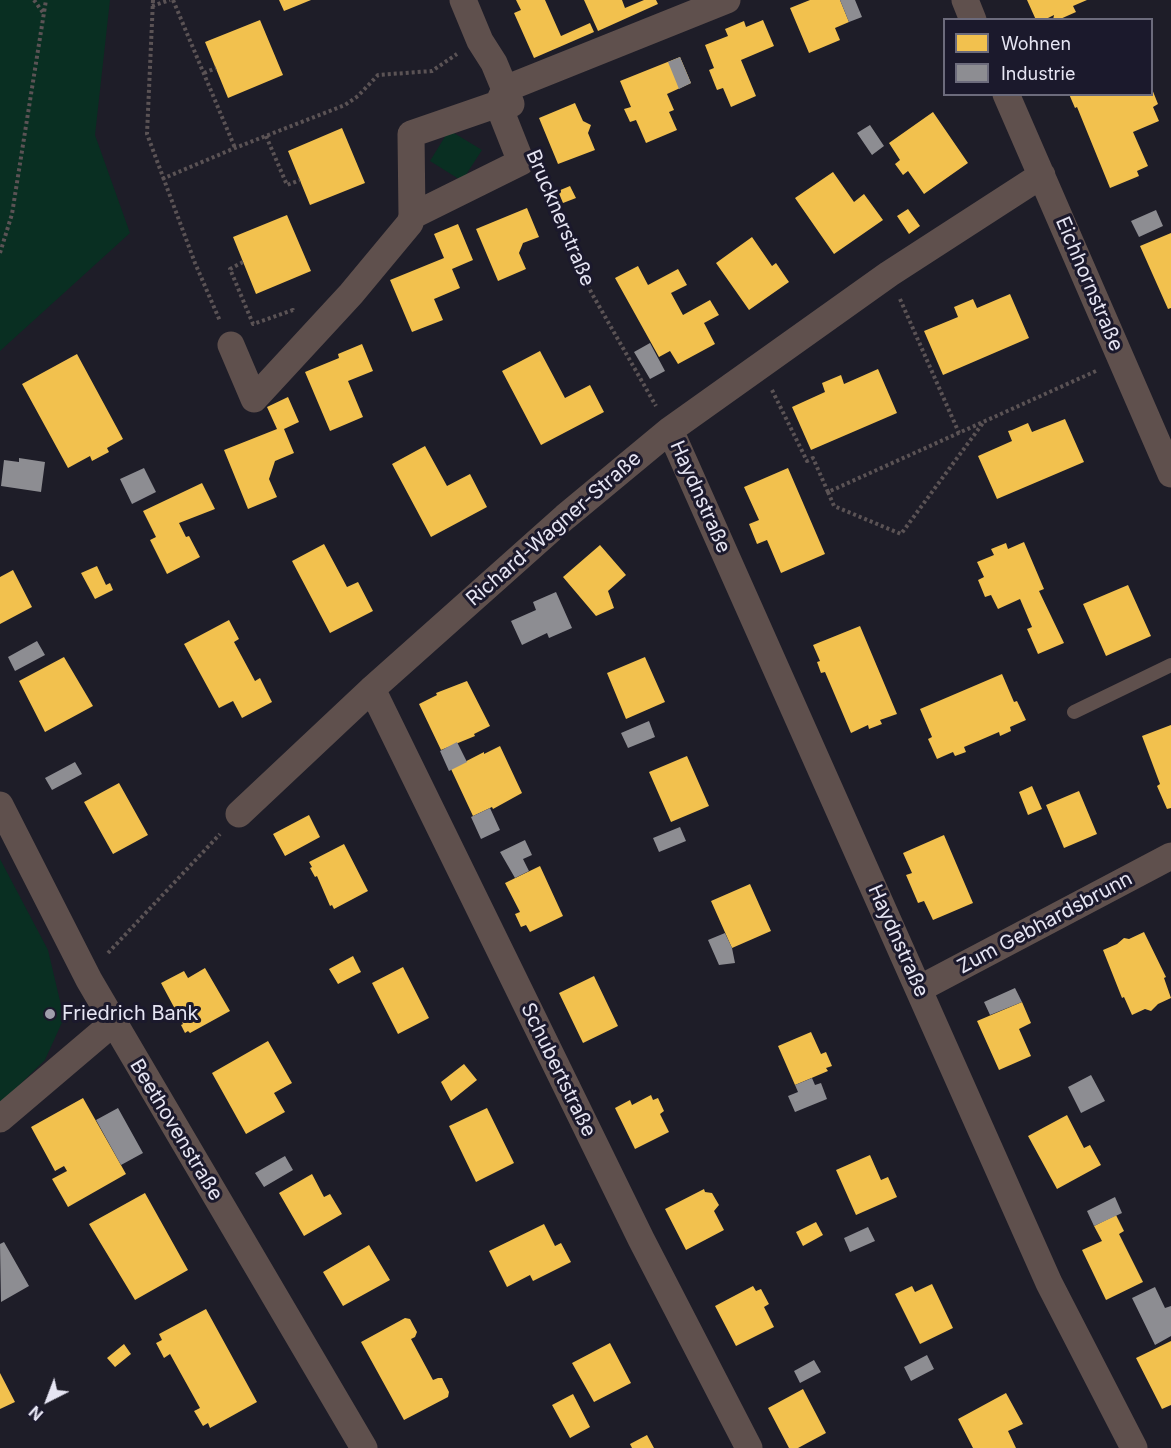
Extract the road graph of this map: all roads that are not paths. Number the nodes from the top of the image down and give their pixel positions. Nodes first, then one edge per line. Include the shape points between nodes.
1 (463, 0) edge
2 (727, 0) edge
3 (965, 0) edge
4 (972, 18) edge
5 (501, 96) junction
6 (1007, 96) edge
7 (538, 165) road end
8 (1042, 175) junction
9 (412, 216) junction
10 (231, 345) road end
11 (670, 430) junction
12 (1171, 474) edge
13 (1171, 665) edge
14 (372, 689) junction
15 (1074, 712) dead end
16 (0, 805) edge
17 (240, 814) road end
18 (1171, 856) edge
19 (919, 989) junction
20 (113, 1023) junction
21 (0, 1119) edge
22 (364, 1448) edge
23 (749, 1448) edge
24 (1134, 1448) edge

1 - 5 street, Brucknerstraße via 494,63
2 - 5 street
3 - 4 street
5 - 7 street, Brucknerstraße
5 - 9 street via 411,134
5 - 9 street via 521,162
6 - 8 street, Eichhornstraße
8 - 11 street, Richard-Wagner-Straße via 889,274
8 - 12 street, Eichhornstraße
9 - 10 street via 351,294 254,399
11 - 14 street, Richard-Wagner-Straße via 565,517
11 - 19 street, Haydnstraße
13 - 15 lane
14 - 17 street, Richard-Wagner-Straße
14 - 23 street, Schubertstraße via 640,1239
16 - 20 street, Beethovenstraße
18 - 19 street, Zum Gebhardsbrunn
19 - 24 street, Haydnstraße via 1049,1283
20 - 21 street
20 - 22 street, Beethovenstraße

